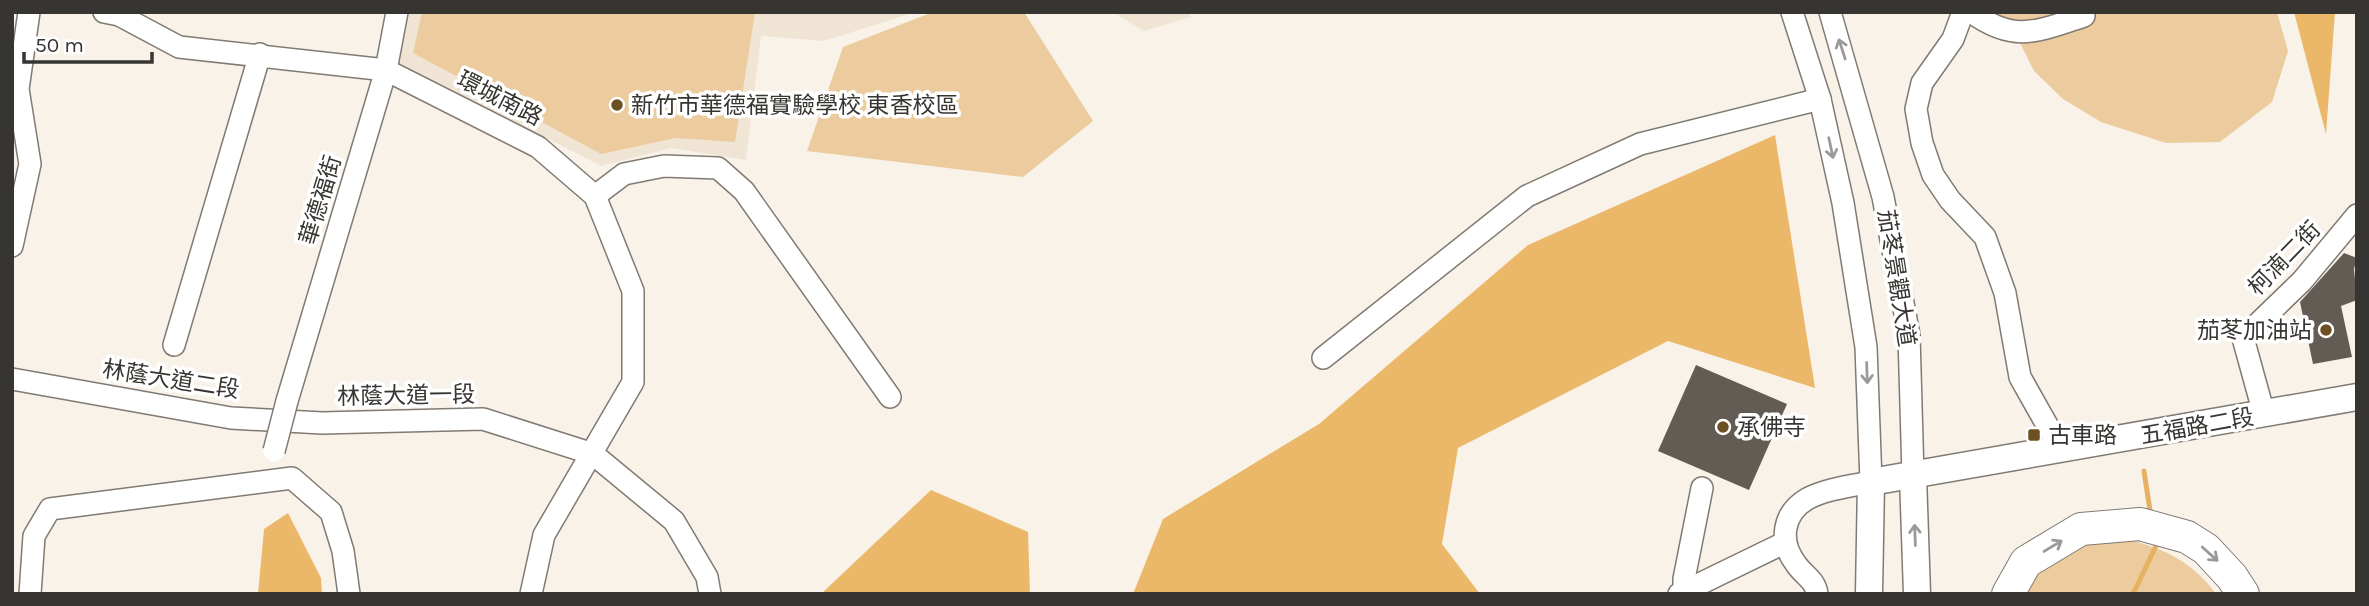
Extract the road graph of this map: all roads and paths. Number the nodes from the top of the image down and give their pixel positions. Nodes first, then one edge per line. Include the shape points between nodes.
1 (29, 12) edge
2 (104, 12) edge
3 (397, 12) edge
4 (1792, 12) edge
5 (1830, 12) edge
6 (1963, 12) edge
7 (1970, 12) edge
8 (2084, 16) dead end
9 (260, 54) junction
10 (386, 69) junction
11 (1820, 99) junction
12 (595, 197) junction
13 (2357, 215) edge
14 (12, 246) edge
15 (174, 345) dead end
16 (1323, 358) dead end
17 (12, 379) edge
18 (890, 397) dead end
19 (2357, 397) edge
20 (2264, 414) junction
21 (322, 423) joint
22 (2061, 450) junction
23 (593, 454) junction
24 (1913, 476) junction
25 (264, 482) junction
26 (1871, 482) junction
27 (1702, 488) dead end
28 (1784, 543) junction
29 (1683, 593) edge
30 (30, 594) edge
31 (349, 594) edge
32 (531, 594) edge
33 (710, 594) edge
34 (1817, 594) edge
35 (1869, 594) edge
36 (1917, 594) edge
37 (2008, 594) edge
38 (2243, 594) edge

1 - 14 street via 18,89 30,164
2 - 9 street, 環城南路 via 119,15 179,47
3 - 10 street, 華德福街
4 - 11 street, 茄苳景觀大道
24 -> 5 street, 茄苳景觀大道 via 1909,335 1883,197
6 - 22 street via 1953,39 1922,83 1916,109 1922,143 1933,175 1985,237 1997,263 2020,377
7 - 8 street via 1993,28 2015,33
9 - 10 street, 環城南路
9 - 15 street
10 - 12 street, 環城南路 via 538,147
10 - 25 street, 華德福街, bridge
11 - 16 street via 1640,144 1527,196
11 -> 26 street, 茄苳景觀大道 via 1843,203 1866,347
12 - 18 street via 624,174 664,166 718,168 744,191
12 - 23 street, 環城南路 via 633,291 633,382
13 - 20 street, 柯湳二街 via 2302,281 2243,338
17 - 21 street, 林蔭大道二段 via 231,418
19 - 20 main road, 五福路二段
20 - 22 main road, 五福路二段
21 - 23 street, 林蔭大道一段 via 483,419
22 - 24 main road, 五福路二段
23 - 32 street, 環城南路 via 544,535
23 - 33 street, 林蔭大道一段 via 674,521 707,577
24 - 26 main road, 五福路二段
36 -> 24 main road, 茄苳景觀大道
25 - 30 street via 50,509 34,537
25 - 31 street via 292,478 331,512 344,551
26 - 28 street via 1807,499 1785,524
26 - 35 main road, 茄苳景觀大道
27 - 29 street
28 - 29 street
28 - 34 street via 1796,565 1816,584
37 -> 38 highway via 2026,562 2081,529 2152,527 2187,537 2206,549

